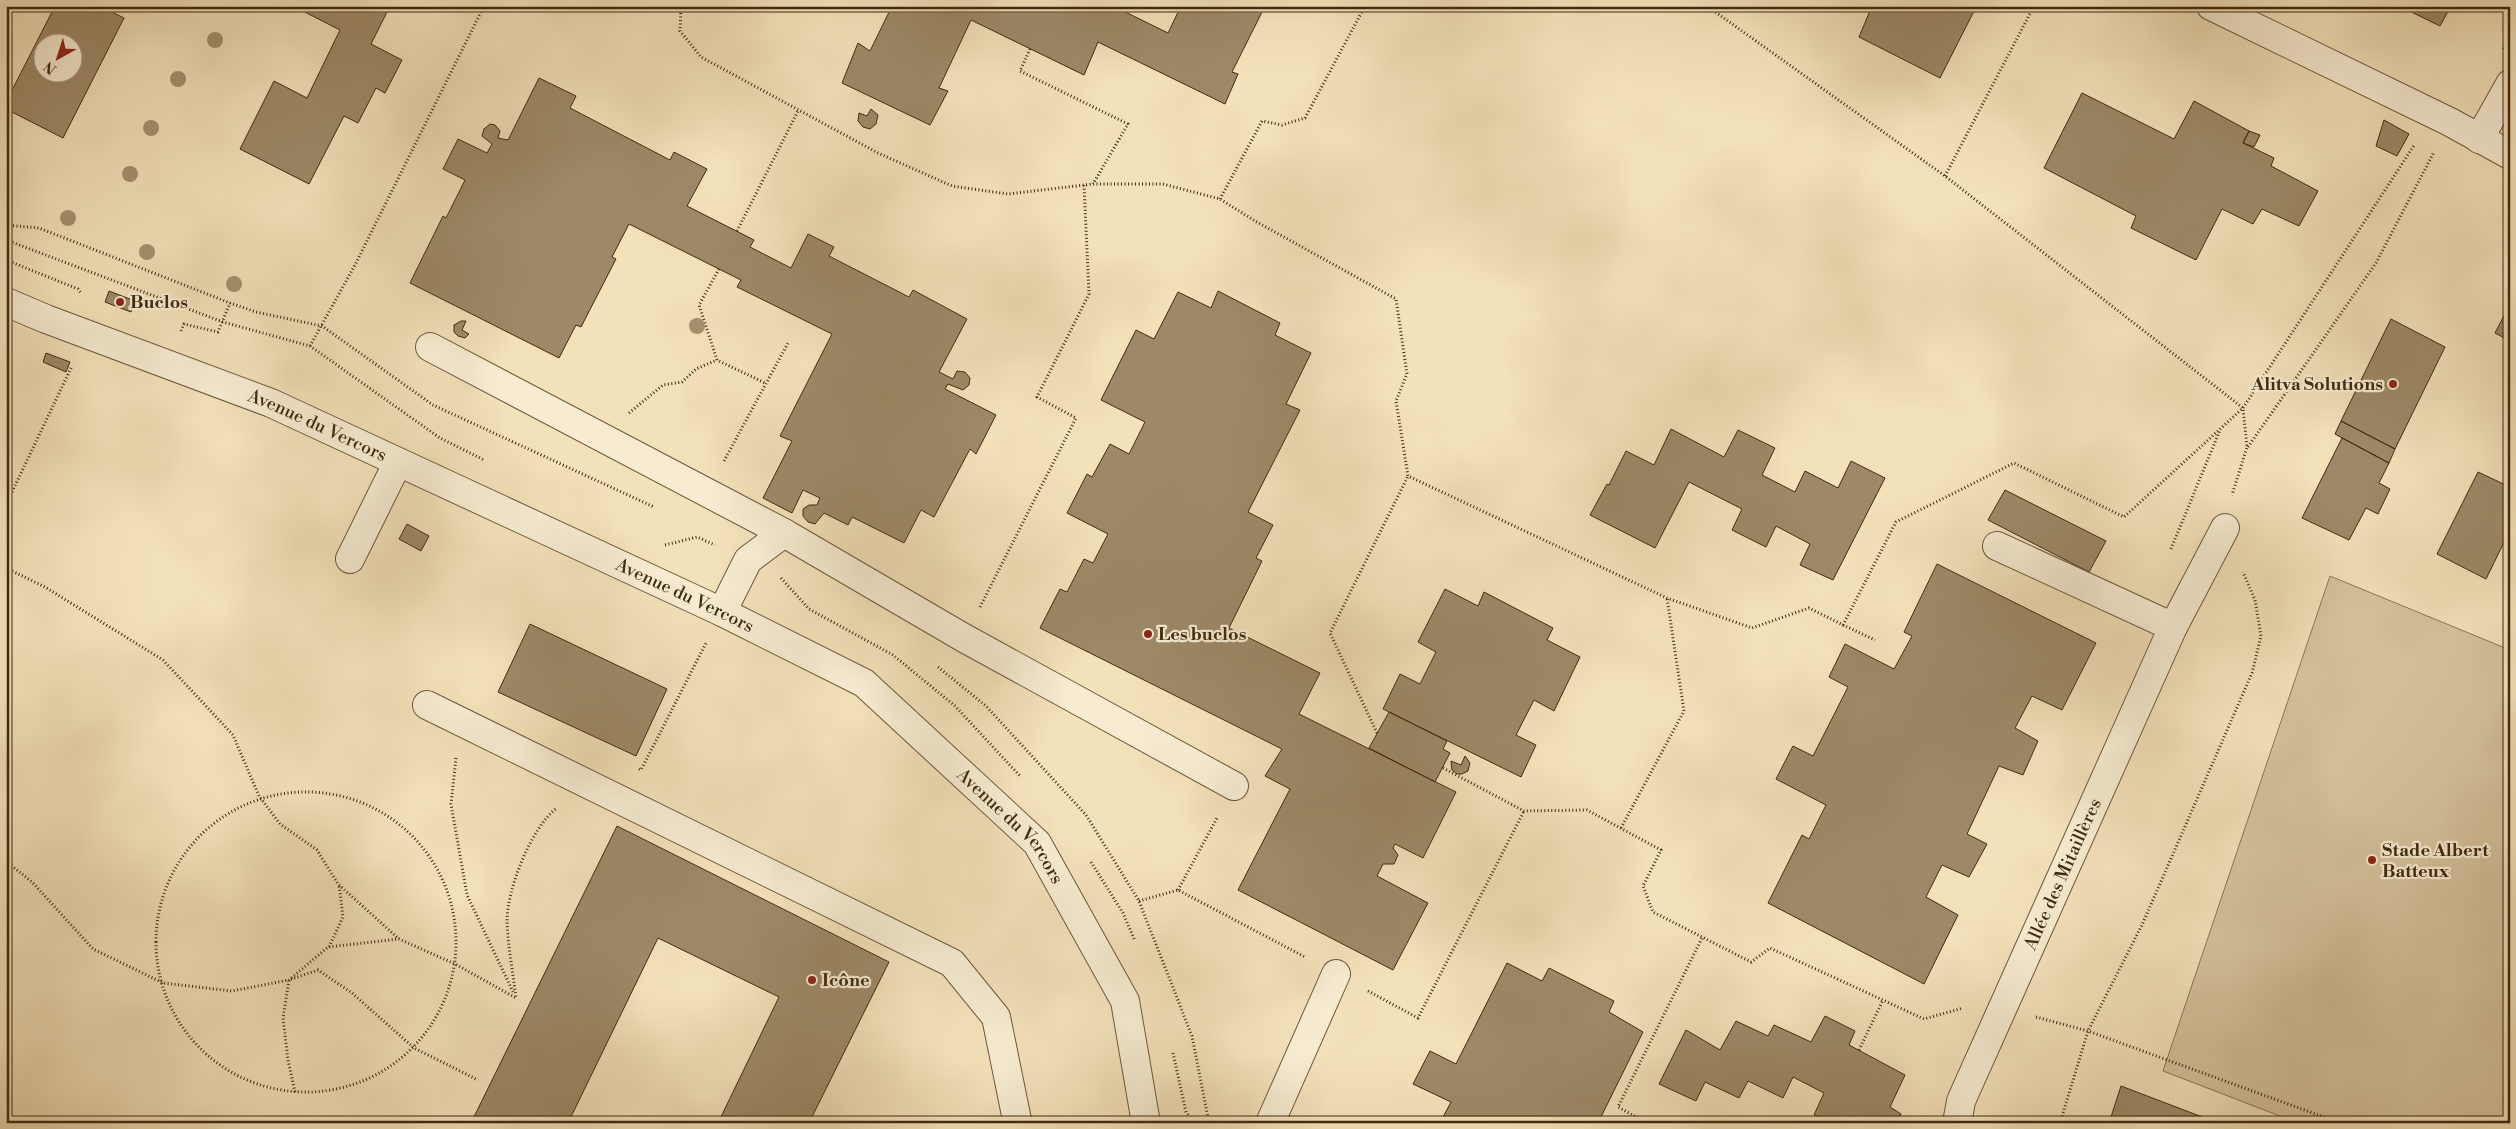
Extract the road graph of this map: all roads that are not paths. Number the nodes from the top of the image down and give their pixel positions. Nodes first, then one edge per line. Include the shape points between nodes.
1 (2211, 6) edge
2 (2510, 84) edge
3 (2479, 139) junction
4 (2510, 155) edge
5 (6, 302) edge
6 (430, 347) dead end
7 (398, 462) junction
8 (2224, 528) road end
9 (784, 533) junction
10 (1997, 546) dead end
11 (350, 559) dead end
12 (722, 612) junction
13 (2173, 627) junction
14 (427, 705) dead end
15 (1234, 786) road end
16 (1336, 974) road end
17 (1017, 1120) dead end
18 (1146, 1123) edge
19 (1270, 1123) edge
20 (1957, 1123) edge

1 - 3 street
2 - 3 street
3 - 4 street
5 - 7 street, Avenue du Vercors via 271,402
6 - 9 street
7 - 11 street
7 - 12 street, Avenue du Vercors
8 - 13 street, Allée des Mitaillères
9 - 12 street via 748,560
9 - 15 street via 964,638
10 - 13 street
12 - 18 street, Avenue du Vercors via 864,683 1037,842 1125,1000
13 - 20 street, Allée des Mitaillères via 1961,1101
14 - 17 street via 952,963 996,1017
16 - 19 street

